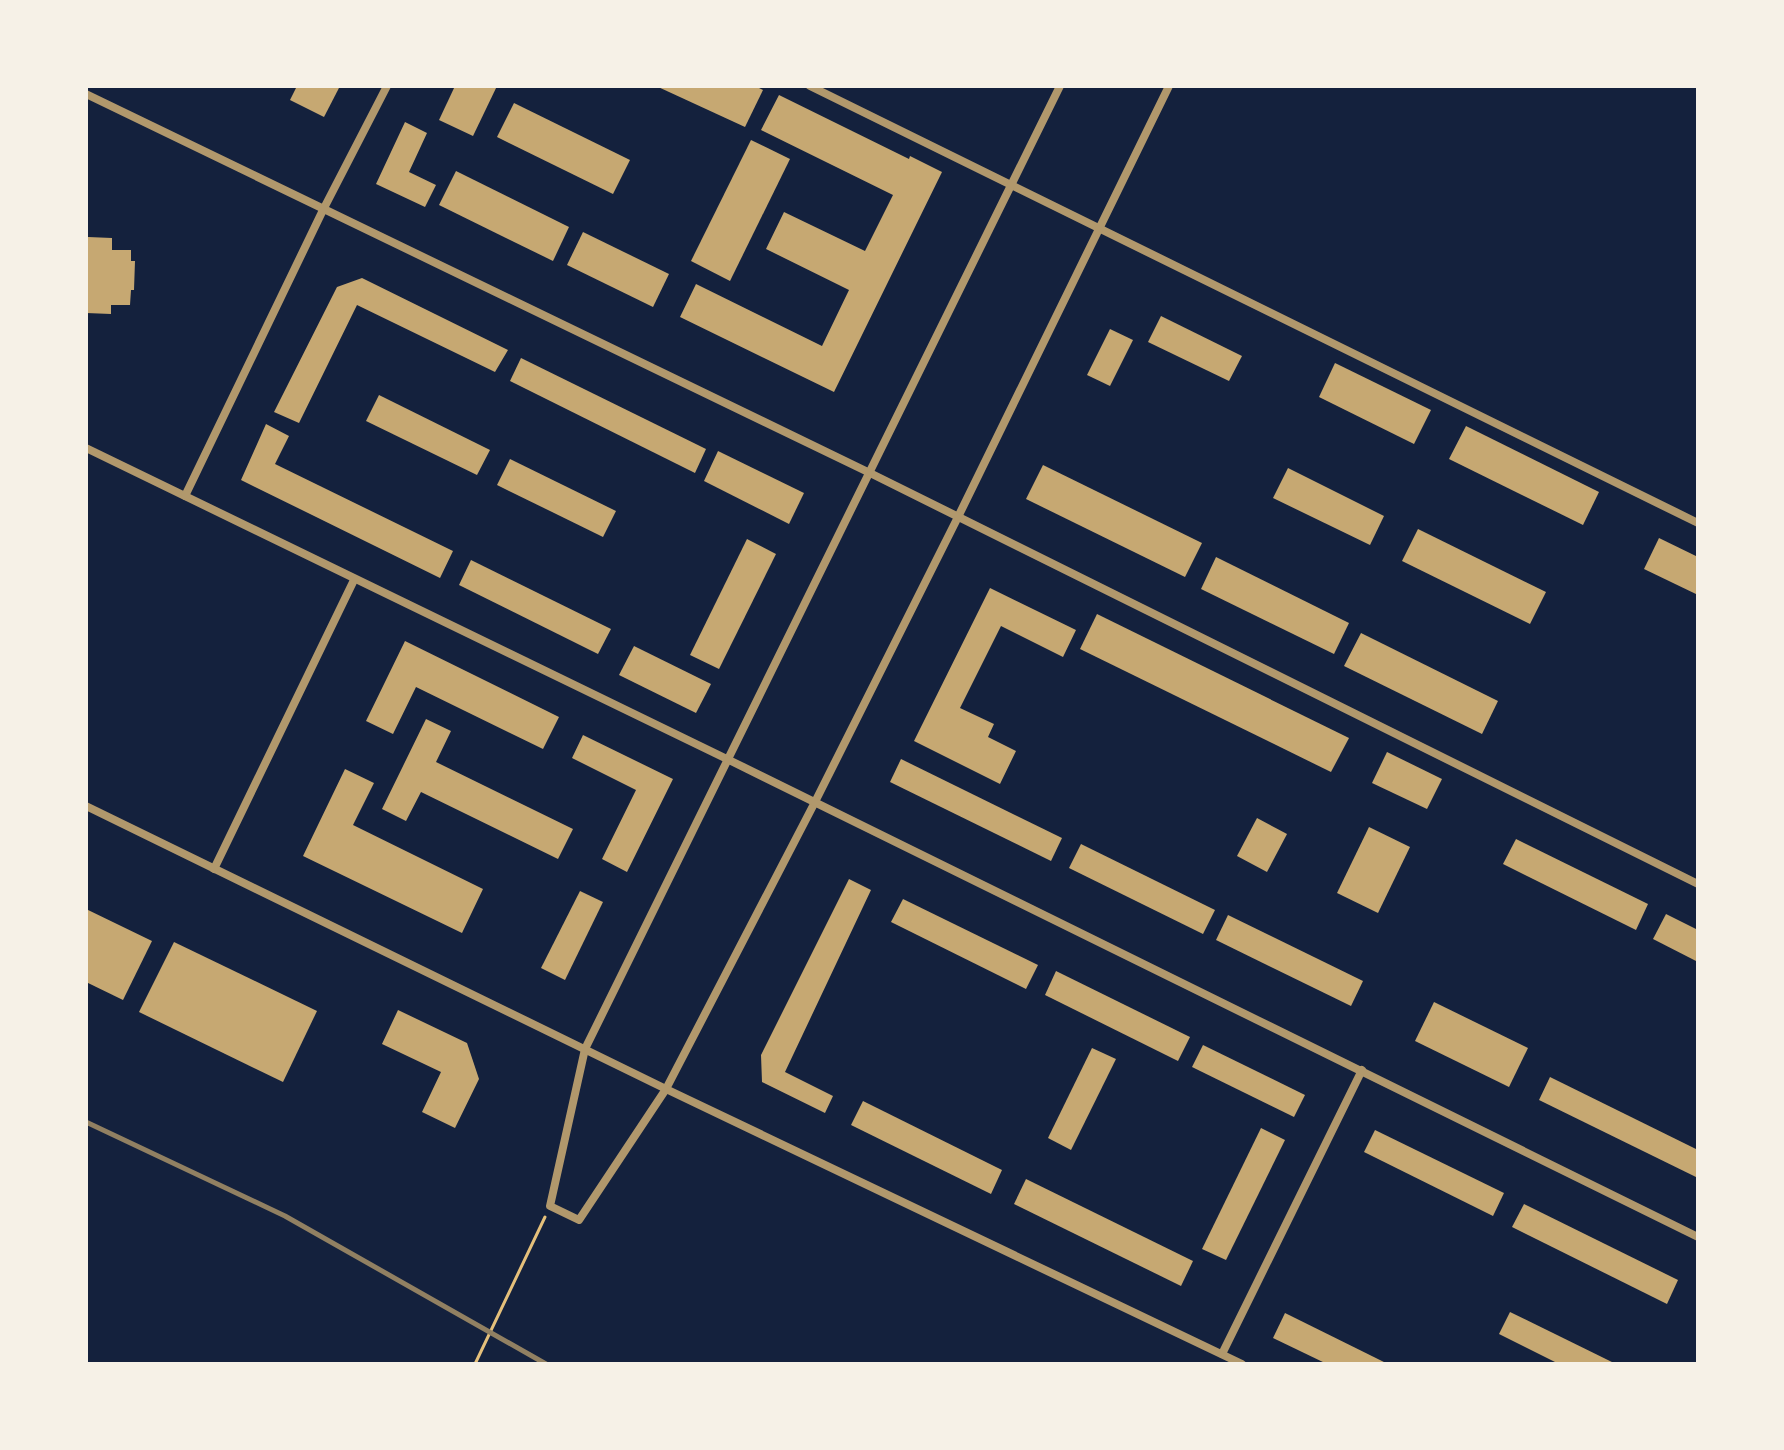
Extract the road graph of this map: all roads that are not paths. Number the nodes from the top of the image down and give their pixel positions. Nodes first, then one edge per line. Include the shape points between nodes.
1 (387, 86) edge
2 (810, 86) edge
3 (1060, 86) edge
4 (1169, 86) edge
5 (86, 94) edge
6 (1011, 185) junction
7 (323, 210) junction
8 (1099, 227) junction
9 (86, 448) edge
10 (870, 473) junction
11 (185, 496) junction
12 (958, 517) junction
13 (1698, 523) edge
14 (354, 580) junction
15 (729, 760) junction
16 (815, 802) junction
17 (86, 806) edge
18 (214, 869) junction
19 (1698, 884) edge
20 (585, 1049) junction
21 (1362, 1070) junction
22 (666, 1089) junction
23 (1698, 1237) edge
24 (1222, 1354) junction
25 (1242, 1364) edge

1 - 7 street
2 - 6 street
3 - 6 street
4 - 8 street
5 - 7 street
6 - 8 street
6 - 10 street
7 - 10 street
7 - 11 street
8 - 12 street
8 - 13 street
9 - 11 street
10 - 12 street
10 - 15 street
11 - 14 street
12 - 16 street
12 - 19 street
14 - 15 street
14 - 18 street
15 - 16 street
15 - 20 street
16 - 21 street
16 - 22 street
17 - 18 street
18 - 20 street
20 - 22 street
20 - 22 street via 550,1206 579,1220
21 - 23 street
21 - 24 street
22 - 24 street
24 - 25 street

